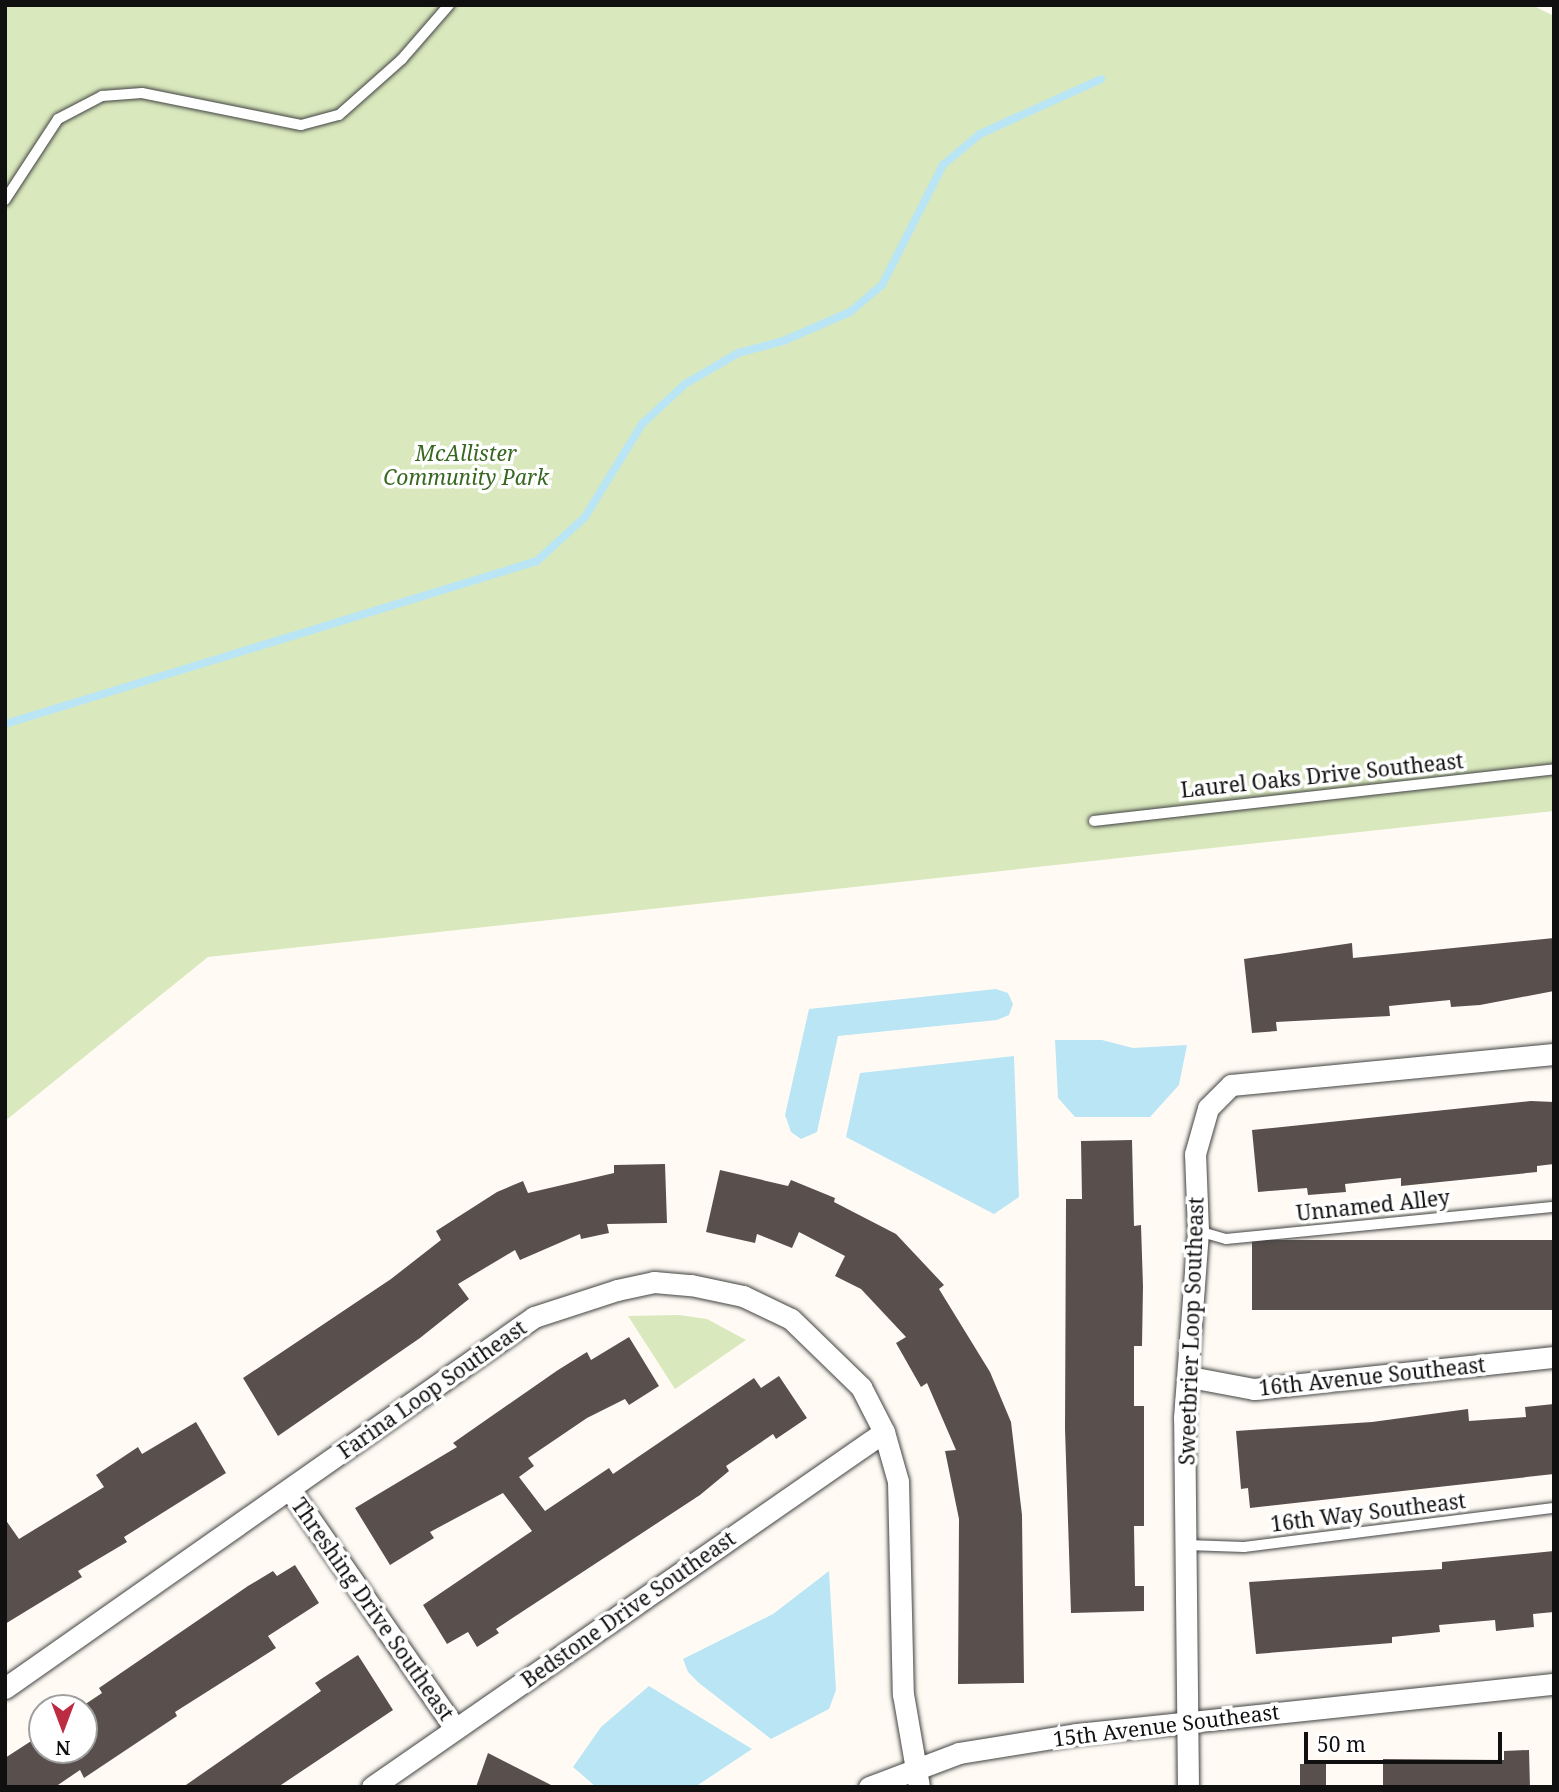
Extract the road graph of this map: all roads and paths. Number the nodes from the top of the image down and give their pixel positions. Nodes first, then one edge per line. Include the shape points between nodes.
1 (449, 5) edge
2 (5, 200) edge
3 (1554, 769) edge
4 (1094, 821) dead end
5 (1554, 1054) edge
6 (1554, 1207) edge
7 (1198, 1231) junction
8 (1554, 1357) edge
9 (1190, 1377) junction
10 (884, 1432) junction
11 (290, 1490) junction
12 (1554, 1508) edge
13 (1187, 1545) junction
14 (1554, 1684) edge
15 (5, 1688) edge
16 (1186, 1722) junction
17 (455, 1728) junction
18 (917, 1777) edge
19 (372, 1787) edge
20 (869, 1787) edge
21 (1188, 1787) edge

1 - 2 lane via 402,59 339,116 302,125 142,93 102,96 58,119
3 - 4 lane, Laurel Oaks Drive Southeast
5 - 7 street, Sweetbrier Loop Southeast via 1231,1086 1208,1108 1199,1129 1195,1154
6 - 7 lane, Unnamed Alley via 1226,1239
7 - 9 street, Sweetbrier Loop Southeast
8 - 9 street, 16th Avenue Southeast via 1254,1389
9 - 13 street, Sweetbrier Loop Southeast via 1184,1418
10 - 11 street, Farina Loop Southeast via 861,1387 791,1320 743,1296 654,1282 534,1317
10 - 17 street, Bedstone Drive Southeast
10 - 18 street, Farina Loop Southeast via 898,1481 903,1695
11 - 15 street, Farina Loop Southeast
11 - 17 street, Threshing Drive Southeast
12 - 13 lane, 16th Way Southeast via 1244,1547
13 - 16 street, Sweetbrier Loop Southeast
14 - 16 street, 15th Avenue Southeast
16 - 18 street, 15th Avenue Southeast via 959,1754
16 - 21 street, Sweetbrier Loop Southeast
17 - 19 street, Bedstone Drive Southeast
18 - 20 street, 15th Avenue Southeast

